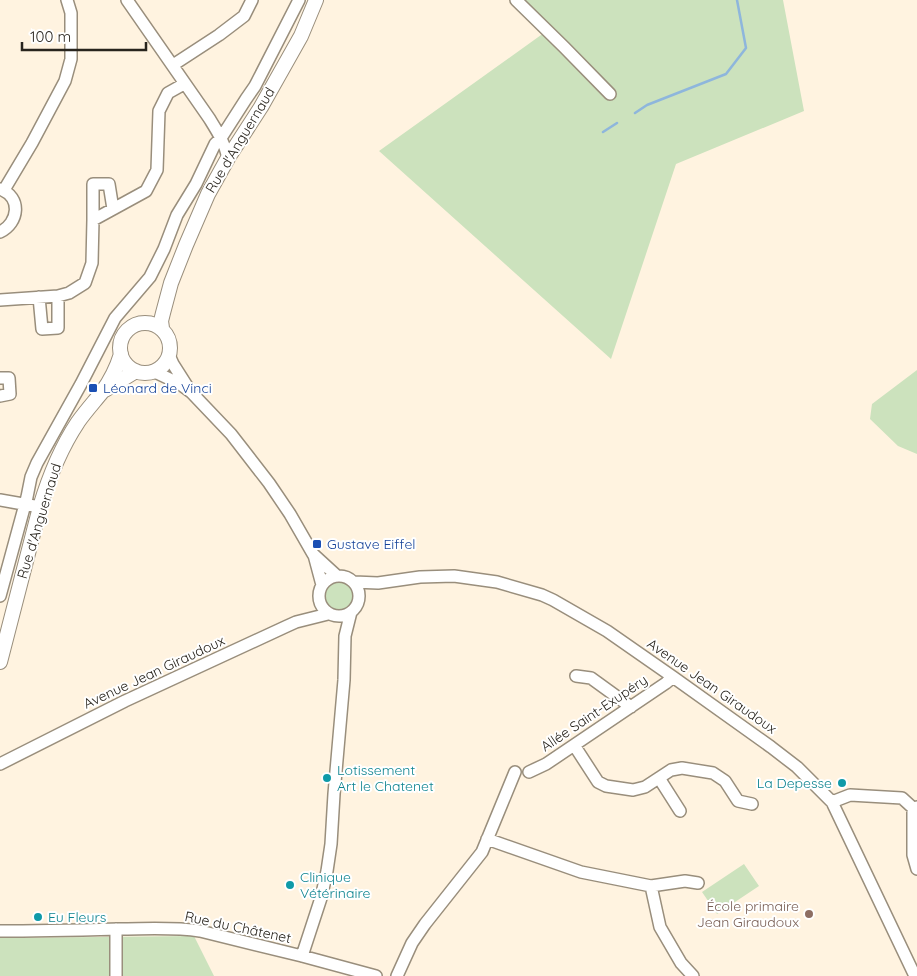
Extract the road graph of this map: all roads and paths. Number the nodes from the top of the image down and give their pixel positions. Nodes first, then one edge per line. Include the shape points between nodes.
1 (67, 0) edge
2 (127, 0) edge
3 (252, 0) edge
4 (299, 0) edge
5 (316, 0) edge
6 (516, 0) edge
7 (173, 65) junction
8 (184, 84) junction
9 (610, 94) dead end
10 (254, 117) junction
11 (209, 118) junction
12 (232, 121) junction
13 (221, 138) junction
14 (228, 158) junction
15 (2, 190) edge
16 (113, 209) junction
17 (93, 220) junction
18 (0, 232) edge
19 (172, 284) junction
20 (58, 296) junction
21 (39, 297) junction
22 (0, 300) edge
23 (143, 322) junction
24 (162, 328) junction
25 (121, 354) junction
26 (169, 355) junction
27 (136, 371) junction
28 (153, 371) junction
29 (0, 378) edge
30 (102, 391) junction
31 (191, 392) junction
32 (0, 396) edge
33 (0, 500) edge
34 (25, 504) junction
35 (40, 507) junction
36 (314, 554) junction
37 (337, 576) junction
38 (354, 582) junction
39 (378, 583) junction
40 (320, 591) junction
41 (0, 596) edge
42 (359, 600) junction
43 (351, 612) junction
44 (330, 614) junction
45 (296, 622) junction
46 (345, 636) junction
47 (0, 662) edge
48 (576, 676) dead end
49 (674, 677) junction
50 (631, 707) junction
51 (574, 745) junction
52 (26, 750) junction
53 (0, 756) edge
54 (0, 764) edge
55 (515, 772) dead end
56 (529, 772) dead end
57 (659, 778) junction
58 (832, 802) junction
59 (752, 804) dead end
60 (915, 807) edge
61 (680, 811) dead end
62 (488, 839) junction
63 (917, 869) edge
64 (698, 883) dead end
65 (651, 886) junction
66 (116, 929) junction
67 (0, 931) edge
68 (302, 956) junction
69 (116, 976) edge
70 (376, 976) edge
71 (397, 976) edge
72 (693, 976) edge
73 (915, 976) edge

1 - 15 street via 71,13 70,59 65,81
2 - 7 street
3 - 7 street via 244,16
4 - 12 street via 255,86
5 - 10 main road, Rue d'Anguernaud via 301,36
6 - 9 street
7 - 8 street
8 - 11 street
8 - 16 street via 168,93 159,111 157,170 146,191
10 - 12 street
10 - 14 main road, Rue d'Anguernaud
11 - 12 street
11 - 13 street
12 - 13 street
13 - 14 street
13 - 34 street via 177,215 150,278 115,318 37,463
14 - 19 main road, Rue d'Anguernaud via 208,194
15 - 18 street via 13,201 15,216 12,223
16 - 17 street
16 - 17 street via 108,184 93,184
17 - 20 street via 92,263 85,283
19 - 23 main road, Rue d'Anguernaud
19 - 24 main road, Rue d'Anguernaud via 161,321
20 - 21 street
20 - 21 street via 58,328 42,329
21 - 22 street
23 - 24 main road
23 - 25 main road, Rue d'Anguernaud via 128,329 120,342
24 - 26 main road, Rue d'Anguernaud via 170,342
25 - 27 main road via 126,364
25 - 30 main road, Rue d'Anguernaud
26 - 28 main road via 163,365
26 - 31 street
27 - 28 main road
27 - 30 main road, Rue d'Anguernaud
28 - 31 street
29 - 32 street via 9,378 10,394
30 - 35 main road, Rue d'Anguernaud via 58,457
31 - 36 street via 231,434 264,476
33 - 34 street
34 - 35 street
34 - 41 street
35 - 47 main road, Rue d'Anguernaud
36 - 37 street
36 - 40 street
37 - 38 street
37 - 40 street via 326,580
38 - 39 street, Avenue Jean Giraudoux
38 - 42 street via 358,587
39 - 42 street
39 - 49 street, Avenue Jean Giraudoux via 454,576 497,582 542,595 607,631
40 - 44 street via 321,606
40 - 45 street, Avenue Jean Giraudoux via 310,610
42 - 43 street
43 - 44 street via 340,616
43 - 46 street
44 - 45 street, Avenue Jean Giraudoux
44 - 46 street
45 - 52 street, Avenue Jean Giraudoux
46 - 68 street via 330,853 321,898
48 - 50 street via 591,678
49 - 50 street, Allée Saint-Exupéry
49 - 58 street, Avenue Jean Giraudoux via 797,767
50 - 51 street, Allée Saint-Exupéry
51 - 56 street, Allée Saint-Exupéry
51 - 57 street via 598,782 606,786 633,790 645,788
52 - 53 street, Avenue Jean Giraudoux
52 - 54 street, Avenue Jean Giraudoux
55 - 62 street
57 - 59 street via 671,770 682,768 713,773 725,781 738,801
57 - 61 street
58 - 60 street via 850,795 902,798
58 - 73 street, Avenue Jean Giraudoux
60 - 63 street via 913,855
62 - 65 street via 581,872
62 - 71 street via 482,852 412,943
64 - 65 street via 685,880
65 - 72 street via 660,927 681,963
66 - 67 street, Rue du Châtenet
66 - 68 street, Rue du Châtenet via 195,930
66 - 69 street
68 - 70 street, Rue du Châtenet

